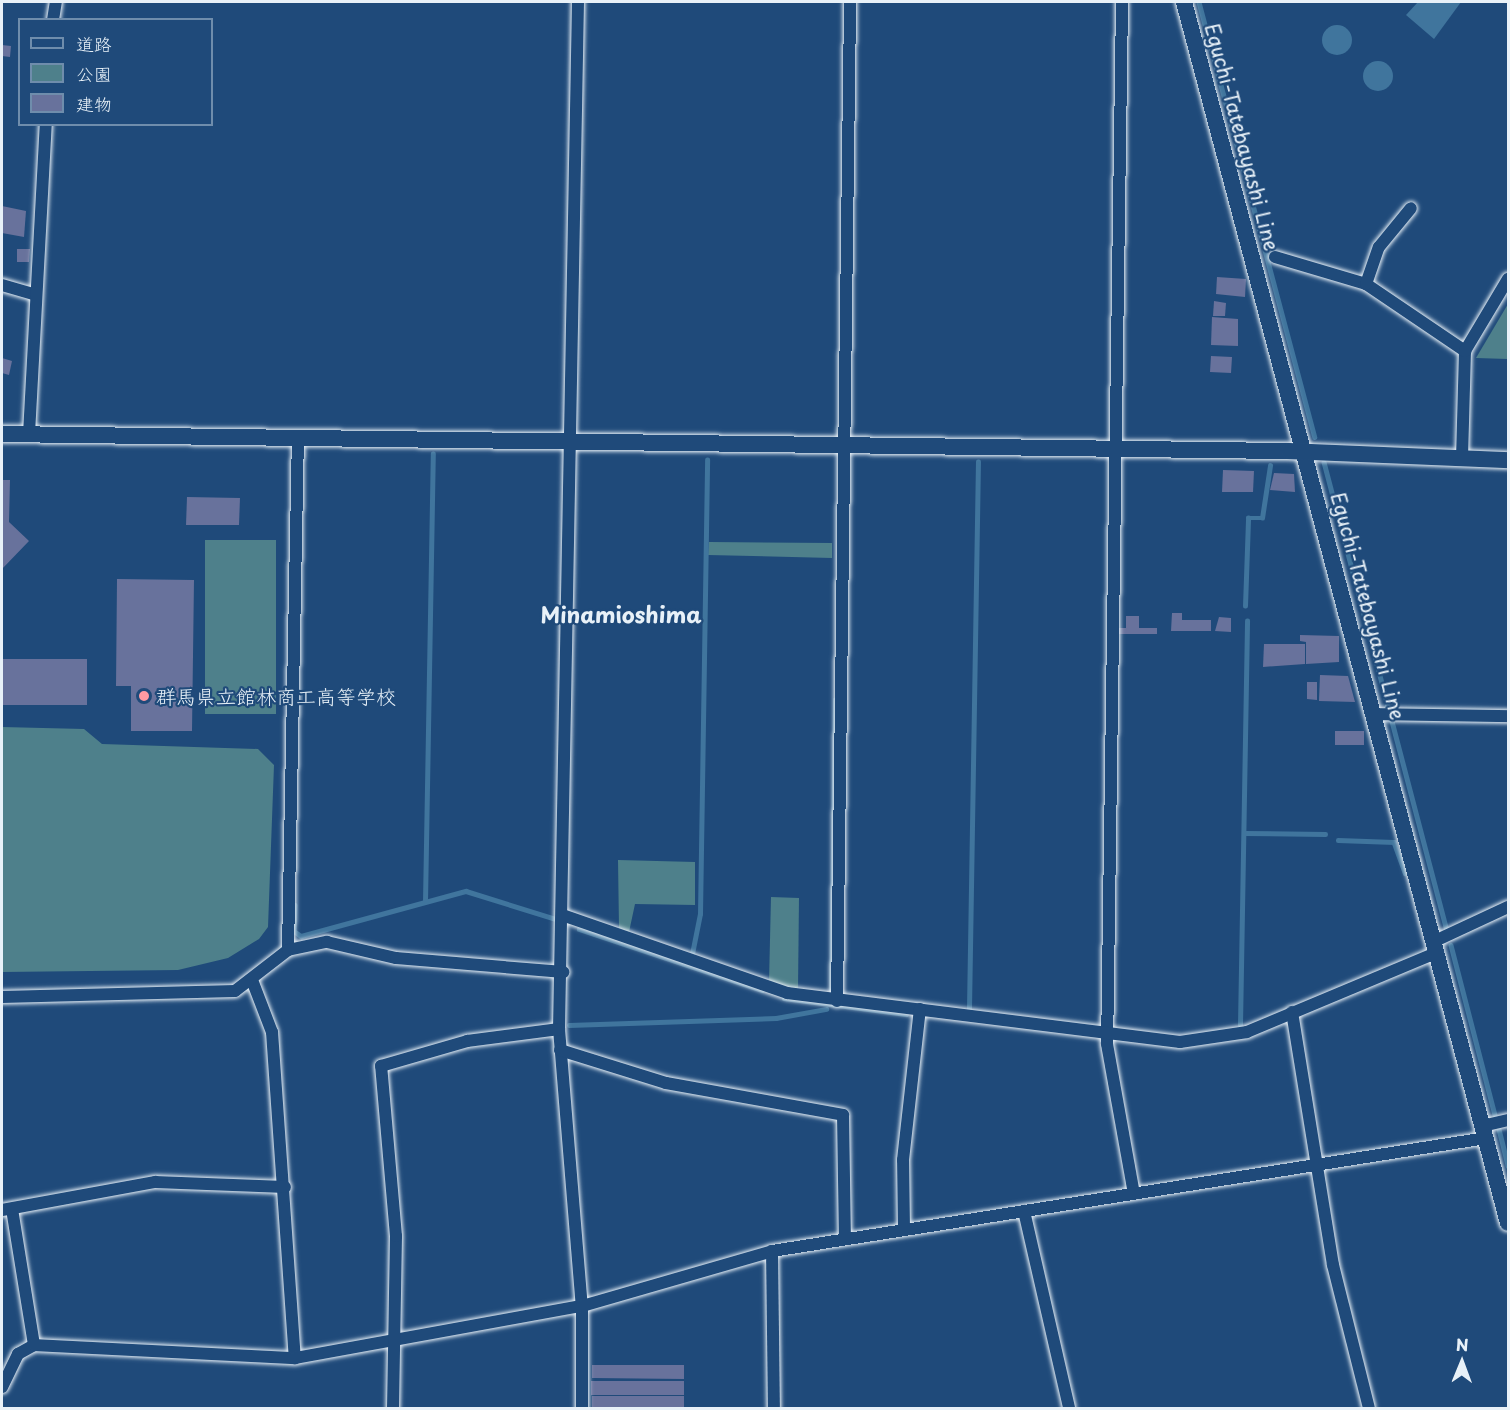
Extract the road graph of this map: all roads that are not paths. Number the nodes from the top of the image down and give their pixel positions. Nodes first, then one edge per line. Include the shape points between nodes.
1 (56, 2) edge
2 (578, 2) edge
3 (850, 2) edge
4 (1122, 2) edge
5 (1184, 2) edge
6 (53, 18) edge
7 (46, 126) edge
8 (1411, 208) dead end
9 (1275, 257) dead end
10 (1509, 279) edge
11 (1366, 284) junction
12 (2, 285) edge
13 (36, 295) junction
14 (1465, 351) junction
15 (2, 434) edge
16 (29, 434) junction
17 (298, 436) junction
18 (574, 442) junction
19 (845, 445) junction
20 (1116, 449) junction
21 (1304, 451) junction
22 (1462, 458) junction
23 (1509, 460) edge
24 (1375, 714) junction
25 (1509, 716) edge
26 (1509, 907) edge
27 (565, 916) junction
28 (1436, 947) junction
29 (288, 950) junction
30 (563, 972) junction
31 (252, 980) junction
32 (2, 997) edge
33 (837, 1001) junction
34 (920, 1008) junction
35 (1292, 1012) junction
36 (559, 1029) junction
37 (1108, 1036) junction
38 (560, 1050) junction
39 (1509, 1120) edge
40 (1484, 1132) junction
41 (1314, 1165) junction
42 (285, 1187) junction
43 (1134, 1194) junction
44 (7, 1210) edge
45 (1024, 1211) junction
46 (1509, 1223) edge
47 (904, 1228) junction
48 (845, 1239) junction
49 (772, 1251) junction
50 (582, 1306) junction
51 (394, 1342) junction
52 (34, 1345) junction
53 (295, 1358) junction
54 (2, 1387) edge
55 (393, 1408) edge
56 (582, 1408) edge
57 (774, 1408) edge
58 (1069, 1408) edge
59 (1369, 1408) edge

1 - 6 street
2 - 18 street
3 - 19 street
4 - 20 street
5 - 21 street, Eguchi-Tatebayashi Line
7 - 13 street
8 - 11 street via 1379,247
9 - 11 street
10 - 14 street
11 - 14 street
12 - 13 street
13 - 16 street
14 - 22 street
15 - 16 street
16 - 17 street
17 - 18 street
17 - 29 street
18 - 19 street
18 - 27 street
19 - 20 street
19 - 33 street
20 - 21 street
20 - 37 street
21 - 22 street
21 - 24 street, Eguchi-Tatebayashi Line
22 - 23 street
24 - 25 street
24 - 28 street, Eguchi-Tatebayashi Line
26 - 28 street
27 - 30 street
27 - 33 street via 787,993
28 - 35 street
28 - 40 street, Eguchi-Tatebayashi Line
29 - 30 street via 327,942 396,958
29 - 31 street
30 - 36 street
31 - 32 street via 236,991
31 - 42 street via 272,1032
33 - 34 street
34 - 37 street
34 - 47 street via 903,1160
35 - 37 street via 1247,1032 1180,1042
35 - 41 street
36 - 38 street
36 - 51 street via 467,1041 381,1066 396,1236
37 - 43 street
38 - 48 street via 666,1083 843,1114
38 - 50 street
39 - 40 street
40 - 41 street
40 - 46 street, Eguchi-Tatebayashi Line
41 - 43 street
41 - 59 street
42 - 44 street via 155,1182
42 - 53 street
43 - 45 street
44 - 52 street
45 - 47 street
45 - 58 street
47 - 48 street
48 - 49 street
49 - 50 street
49 - 57 street
50 - 51 street
50 - 56 street
51 - 53 street
51 - 55 street
52 - 53 street
52 - 54 street via 18,1354

